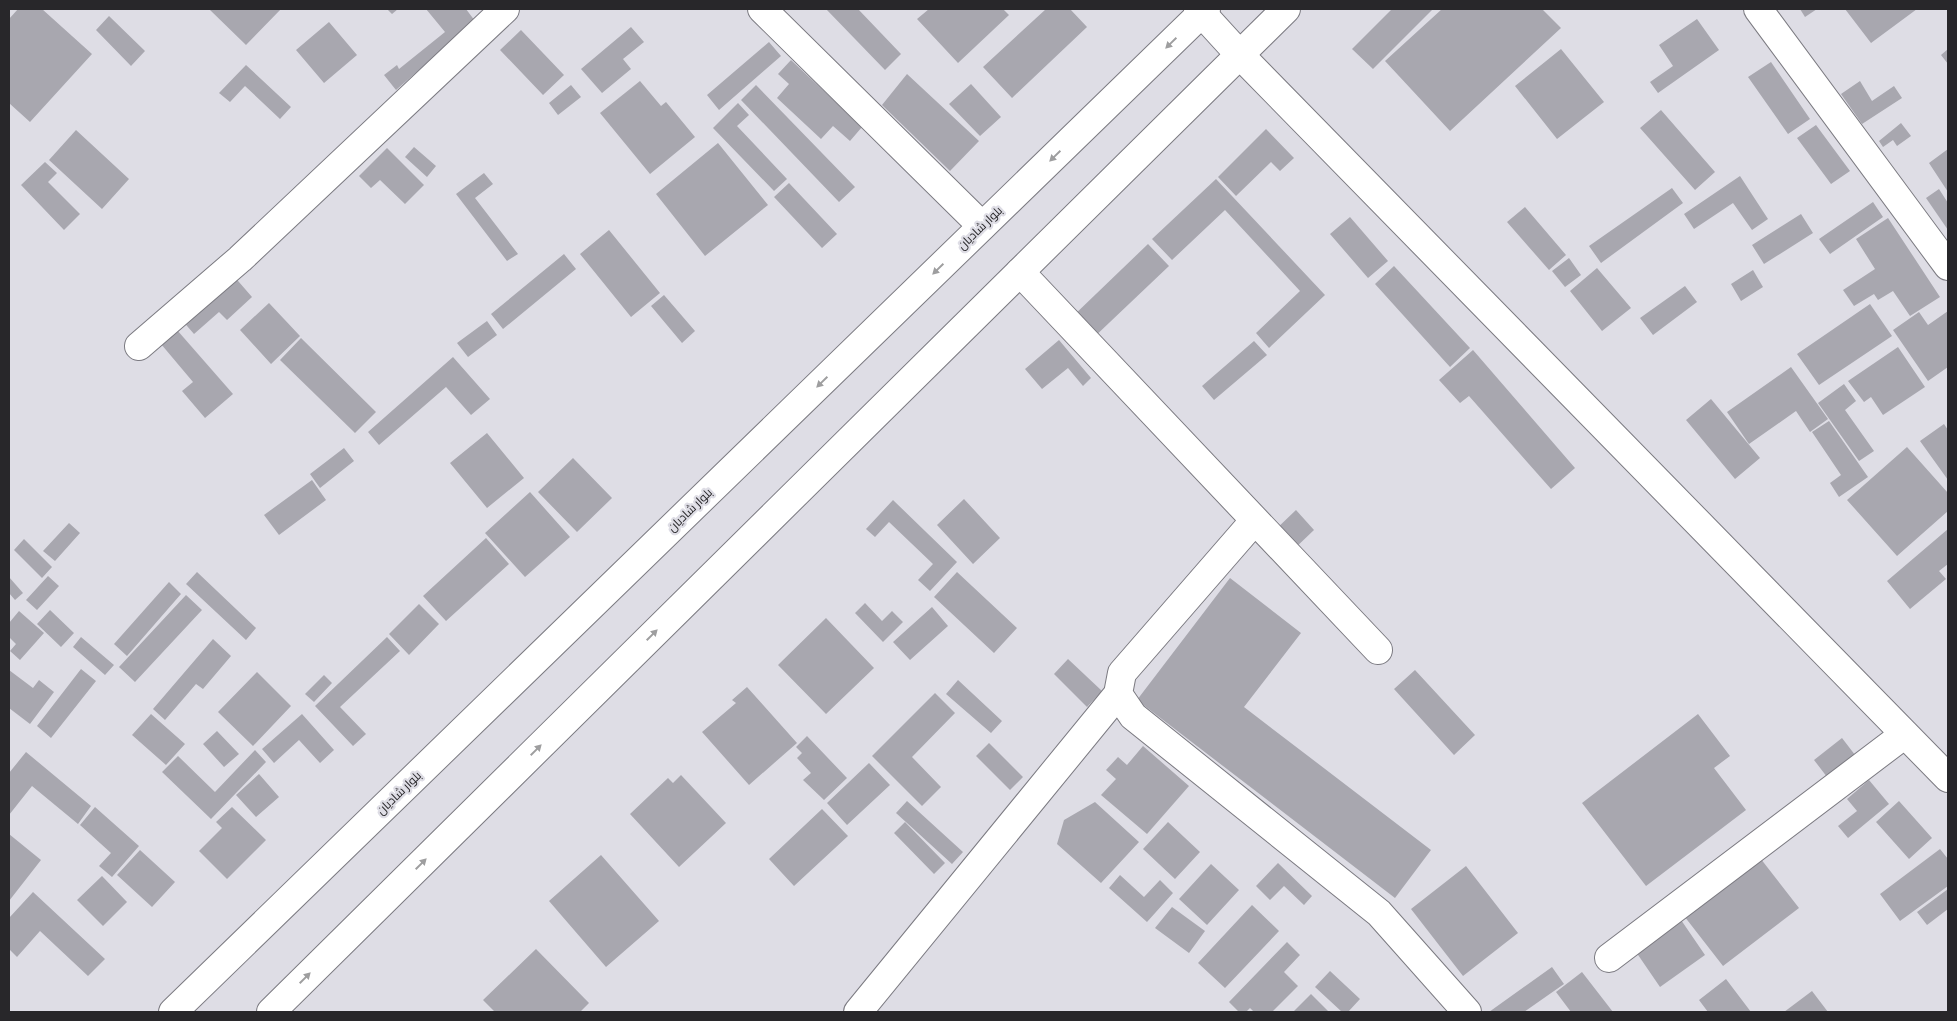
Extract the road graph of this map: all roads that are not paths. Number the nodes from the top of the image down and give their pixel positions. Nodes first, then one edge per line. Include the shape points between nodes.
1 (505, 9) edge
2 (762, 9) edge
3 (1286, 9) edge
4 (1758, 9) edge
5 (1202, 10) edge
6 (1240, 55) junction
7 (982, 226) junction
8 (1948, 266) edge
9 (1020, 272) junction
10 (139, 346) dead end
11 (1255, 520) junction
12 (1378, 650) dead end
13 (1118, 694) junction
14 (1905, 734) junction
15 (1948, 778) edge
16 (1609, 958) dead end
17 (173, 1012) edge
18 (270, 1012) edge
19 (858, 1012) edge
20 (1467, 1012) edge

1 - 10 street via 240,259
2 - 7 street
3 - 6 street
4 - 8 street
5 - 6 street
5 -> 7 street, بلوار شادیان
6 - 9 street
6 - 14 street
7 -> 17 street, بلوار شادیان
9 - 11 street
18 -> 9 street
11 - 12 street
11 - 13 street via 1122,673
13 - 19 street
13 - 20 street via 1133,716 1379,912
14 - 15 street
14 - 16 street

